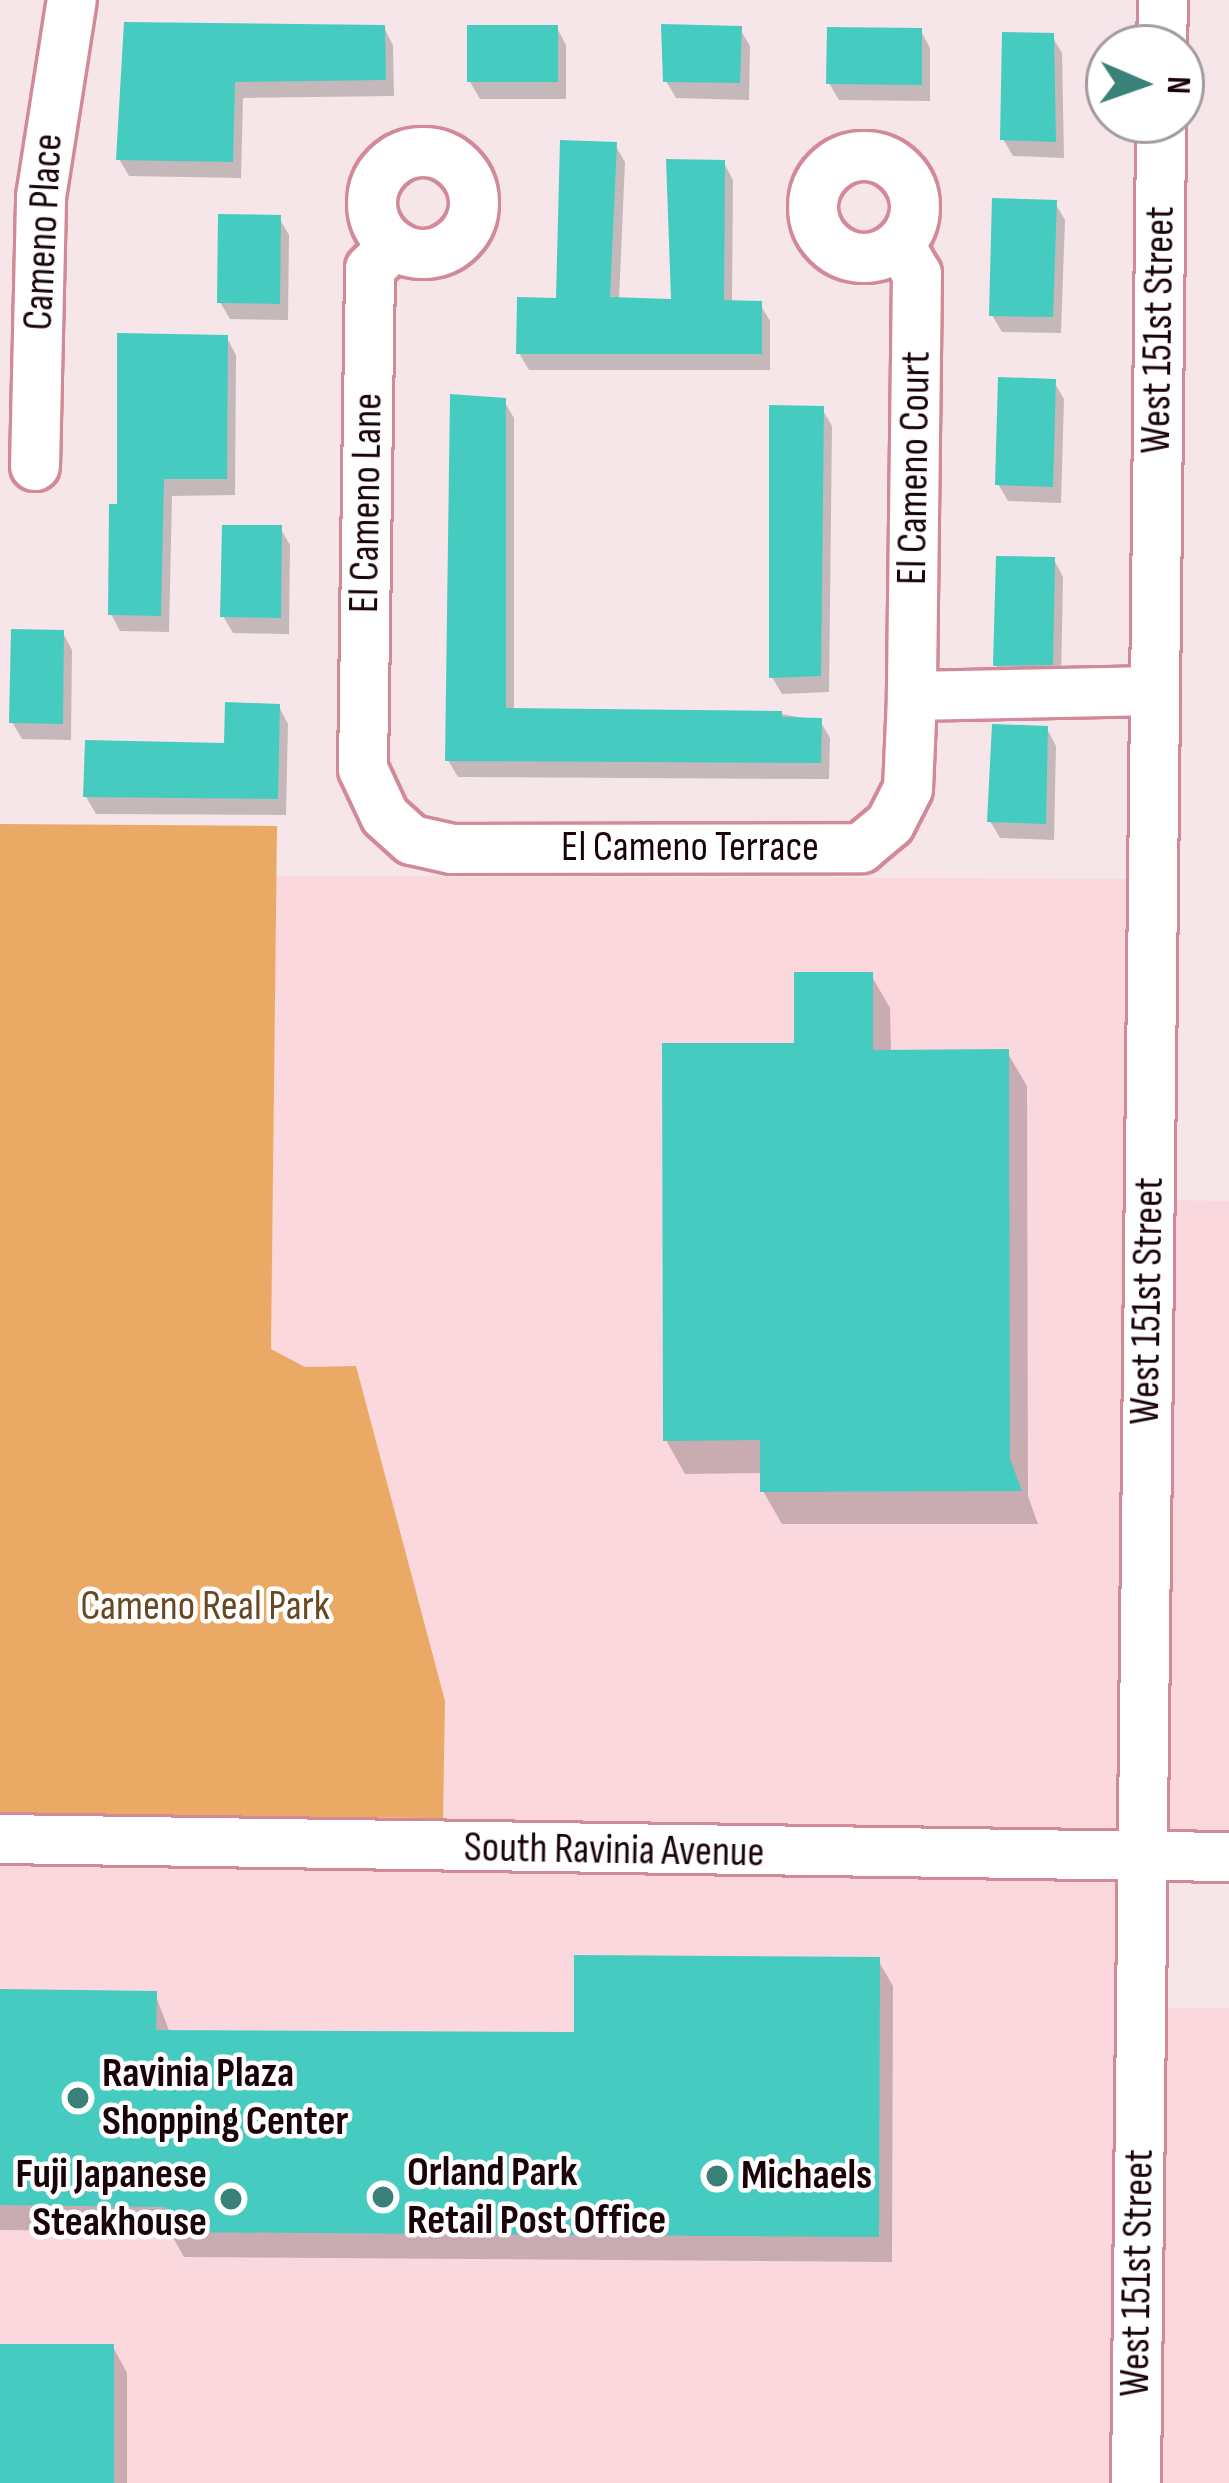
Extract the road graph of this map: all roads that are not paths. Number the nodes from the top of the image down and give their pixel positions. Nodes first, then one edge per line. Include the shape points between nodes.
1 (72, 0) edge
2 (1161, 144) edge
3 (900, 244) dead end
4 (394, 245) dead end
5 (35, 466) dead end
6 (1155, 691) junction
7 (912, 696) junction
8 (363, 770) joint
9 (0, 1839) edge
10 (1229, 1857) edge
11 (1142, 1859) junction
12 (1136, 2483) edge

1 - 5 street, Cameno Place via 41,197
2 - 6 street, West 151st Street
3 - 7 street, El Cameno Court via 917,274
4 - 8 street, El Cameno Lane via 370,269
6 - 7 street
6 - 11 street, West 151st Street
7 - 8 street, El Cameno Terrace via 908,789 890,824 861,848 452,849 412,840 385,816
9 - 11 street, South Ravinia Avenue
10 - 11 street, South Ravinia Avenue
11 - 12 street, West 151st Street

